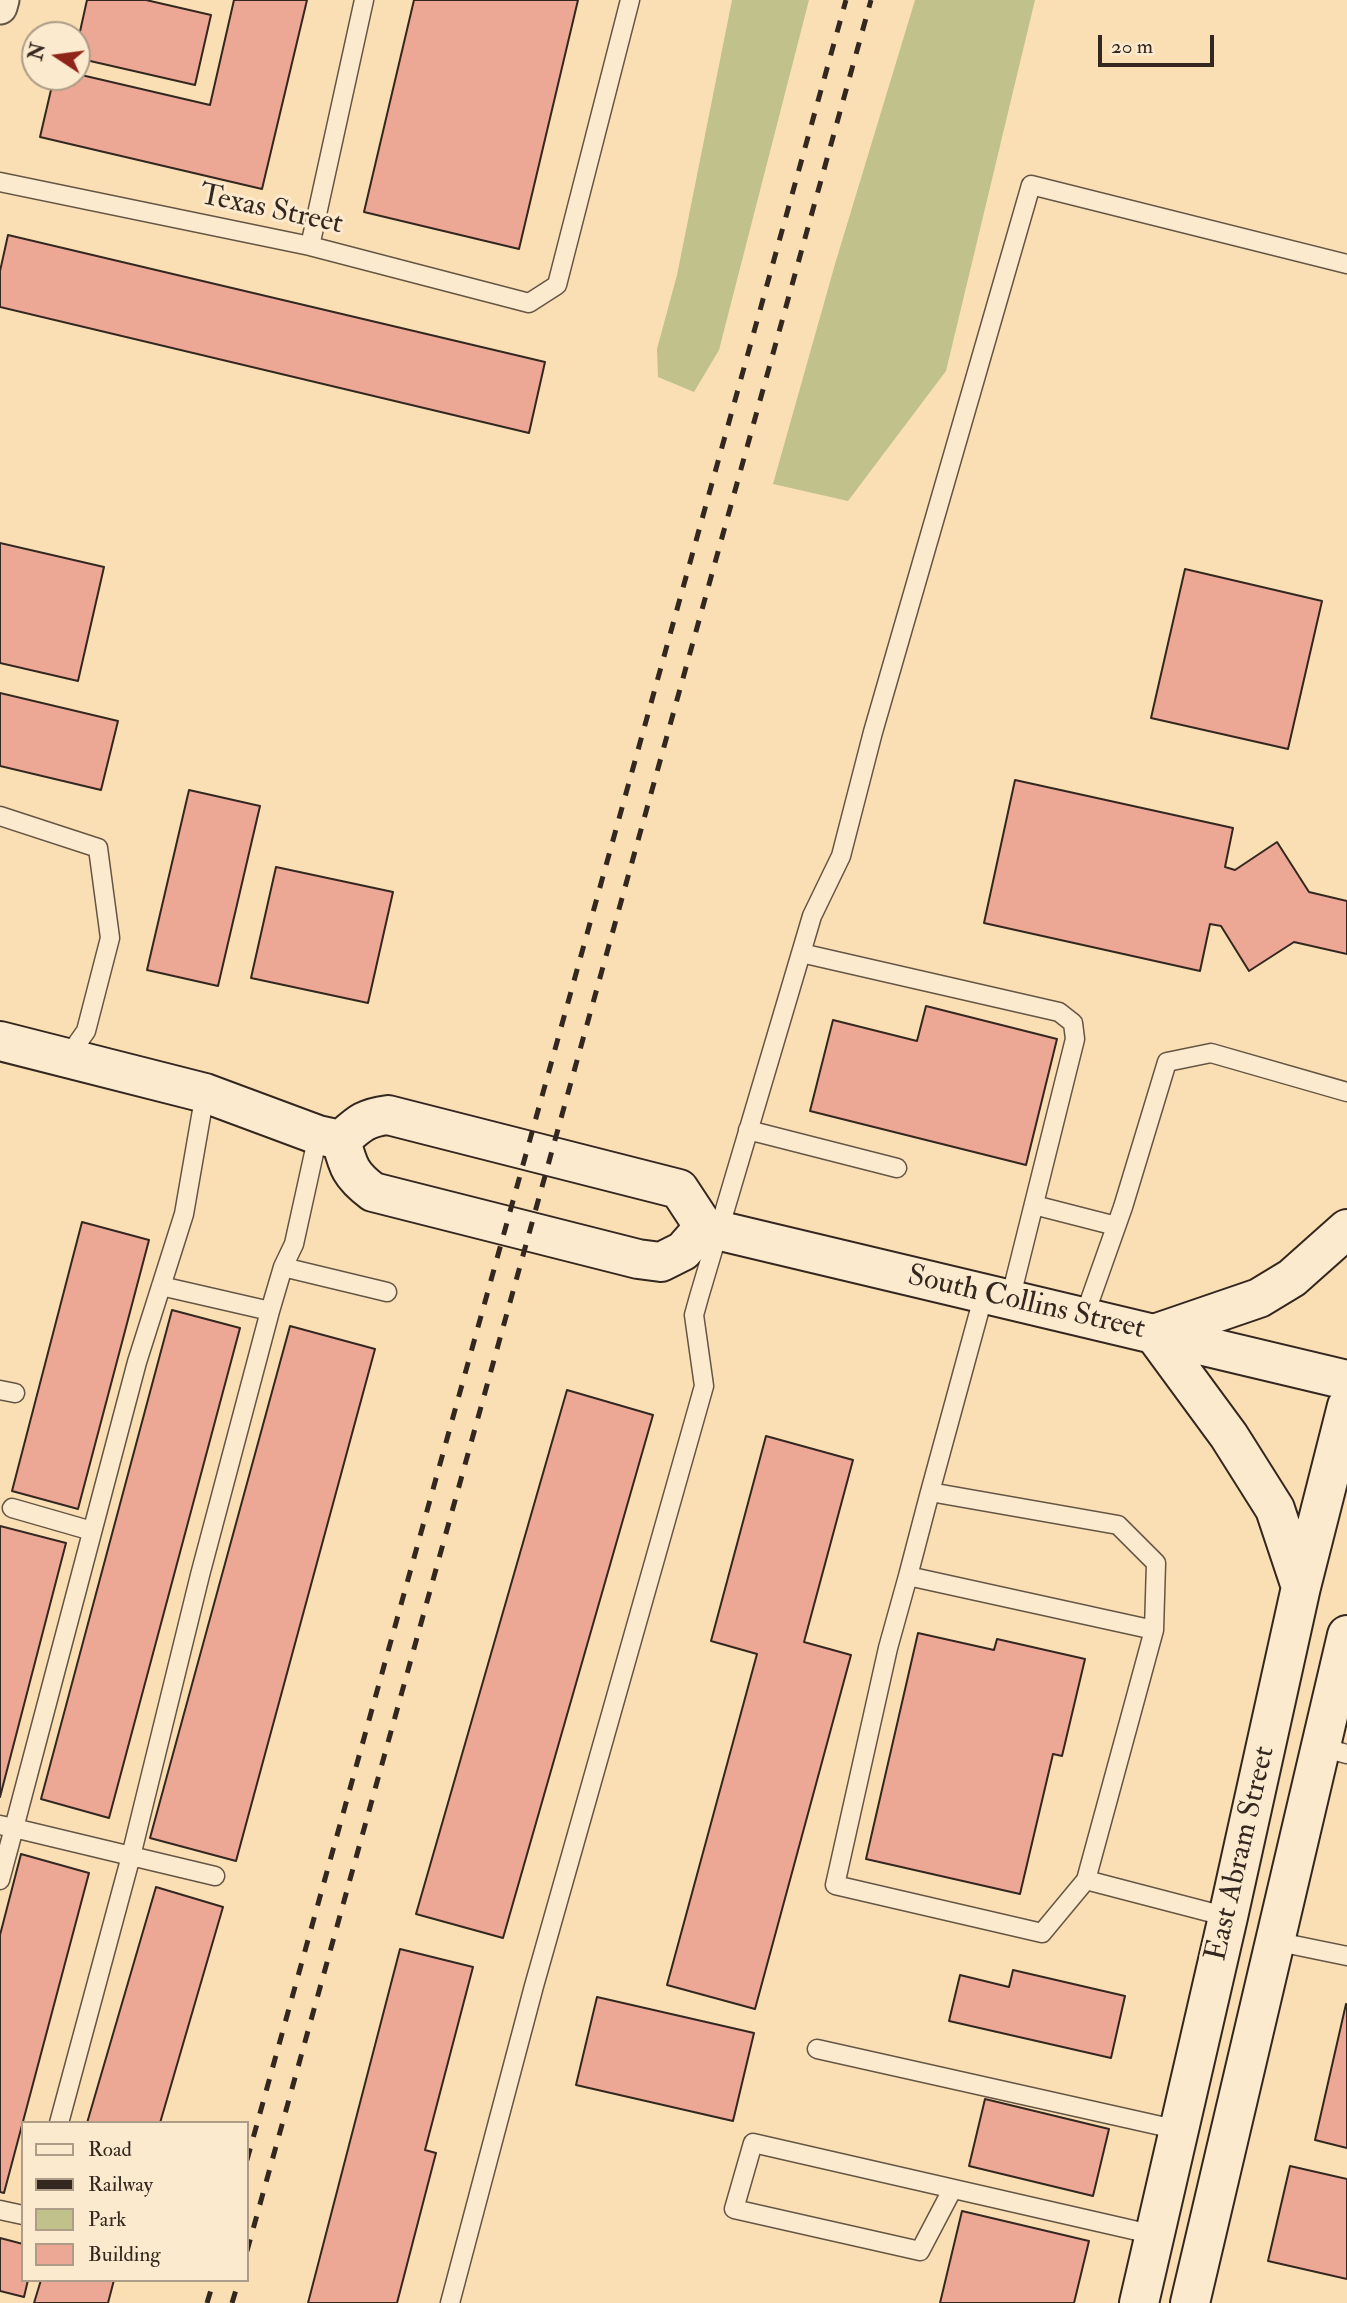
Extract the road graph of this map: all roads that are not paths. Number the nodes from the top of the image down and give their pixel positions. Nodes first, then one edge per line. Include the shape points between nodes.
1 (2, 0) edge
2 (364, 0) edge
3 (630, 0) edge
4 (0, 7) edge
5 (0, 182) edge
6 (310, 246) junction
7 (1347, 264) edge
8 (0, 816) edge
9 (801, 953) junction
10 (0, 1041) edge
11 (67, 1058) junction
12 (1347, 1092) edge
13 (205, 1093) junction
14 (748, 1130) junction
15 (329, 1138) junction
16 (897, 1168) dead end
17 (1034, 1205) junction
18 (1116, 1226) junction
19 (711, 1229) junction
20 (1347, 1229) edge
21 (283, 1267) junction
22 (161, 1286) junction
23 (387, 1292) dead end
24 (997, 1297) junction
25 (270, 1311) junction
26 (1084, 1317) junction
27 (1154, 1334) junction
28 (1347, 1380) edge
29 (1347, 1406) edge
30 (930, 1492) junction
31 (12, 1508) dead end
32 (92, 1531) junction
33 (908, 1576) junction
34 (1301, 1587) junction
35 (1154, 1630) junction
36 (1347, 1635) edge
37 (1334, 1750) edge
38 (7, 1827) edge
39 (131, 1856) junction
40 (215, 1876) dead end
41 (0, 1880) edge
42 (1086, 1880) junction
43 (1228, 1917) junction
44 (1274, 1941) junction
45 (1347, 1956) edge
46 (817, 2049) dead end
47 (60, 2121) edge
48 (1179, 2130) junction
49 (952, 2190) junction
50 (0, 2210) edge
51 (21, 2215) edge
52 (1155, 2235) junction
53 (1146, 2302) edge
54 (450, 2303) edge
55 (1190, 2303) edge

1 - 4 street
2 - 6 lane
3 - 6 lane, Texas Street via 557,285 529,303
5 - 6 lane, Texas Street
7 - 9 lane via 1031,185 841,856 811,916
8 - 11 lane via 98,848 110,938 86,1031
9 - 14 lane
9 - 17 lane via 1059,1012 1073,1023 1075,1039
10 - 11 main road
11 - 13 main road
12 - 18 lane via 1211,1053 1167,1062
13 - 15 main road
13 - 22 lane via 184,1214
14 - 16 lane
14 - 19 lane
15 - 19 main road via 370,1118 388,1115 678,1189
15 - 19 main road via 356,1180 373,1192 638,1259 661,1262
15 - 21 lane
17 - 18 lane
17 - 24 lane
18 - 26 lane
19 - 24 main road, South Collins Street
19 - 54 lane via 694,1315 704,1386 534,1986
20 - 27 main road via 1292,1278 1259,1298
21 - 23 lane
21 - 25 lane
22 - 25 lane
22 - 32 lane
24 - 26 main road, South Collins Street
24 - 30 lane
25 - 39 lane
26 - 27 main road, South Collins Street
27 - 28 main road, South Collins Street
27 - 34 main road via 1275,1509
29 - 34 main road, East Abram Street
30 - 33 lane
30 - 35 lane via 1118,1525 1156,1563
31 - 32 lane
32 - 38 lane
33 - 35 lane
33 - 42 lane via 835,1885 1042,1933
34 - 43 main road, East Abram Street
35 - 42 lane
36 - 37 main road, East Abram Street
37 - 44 main road, East Abram Street
38 - 39 lane
38 - 41 lane
39 - 40 lane
39 - 47 lane
42 - 43 lane
43 - 48 main road, East Abram Street
44 - 45 lane
44 - 55 main road, East Abram Street
46 - 48 lane
48 - 52 main road, East Abram Street
49 - 49 lane via 753,2143 734,2209 920,2251
49 - 52 lane
50 - 51 lane
52 - 53 main road, East Abram Street

